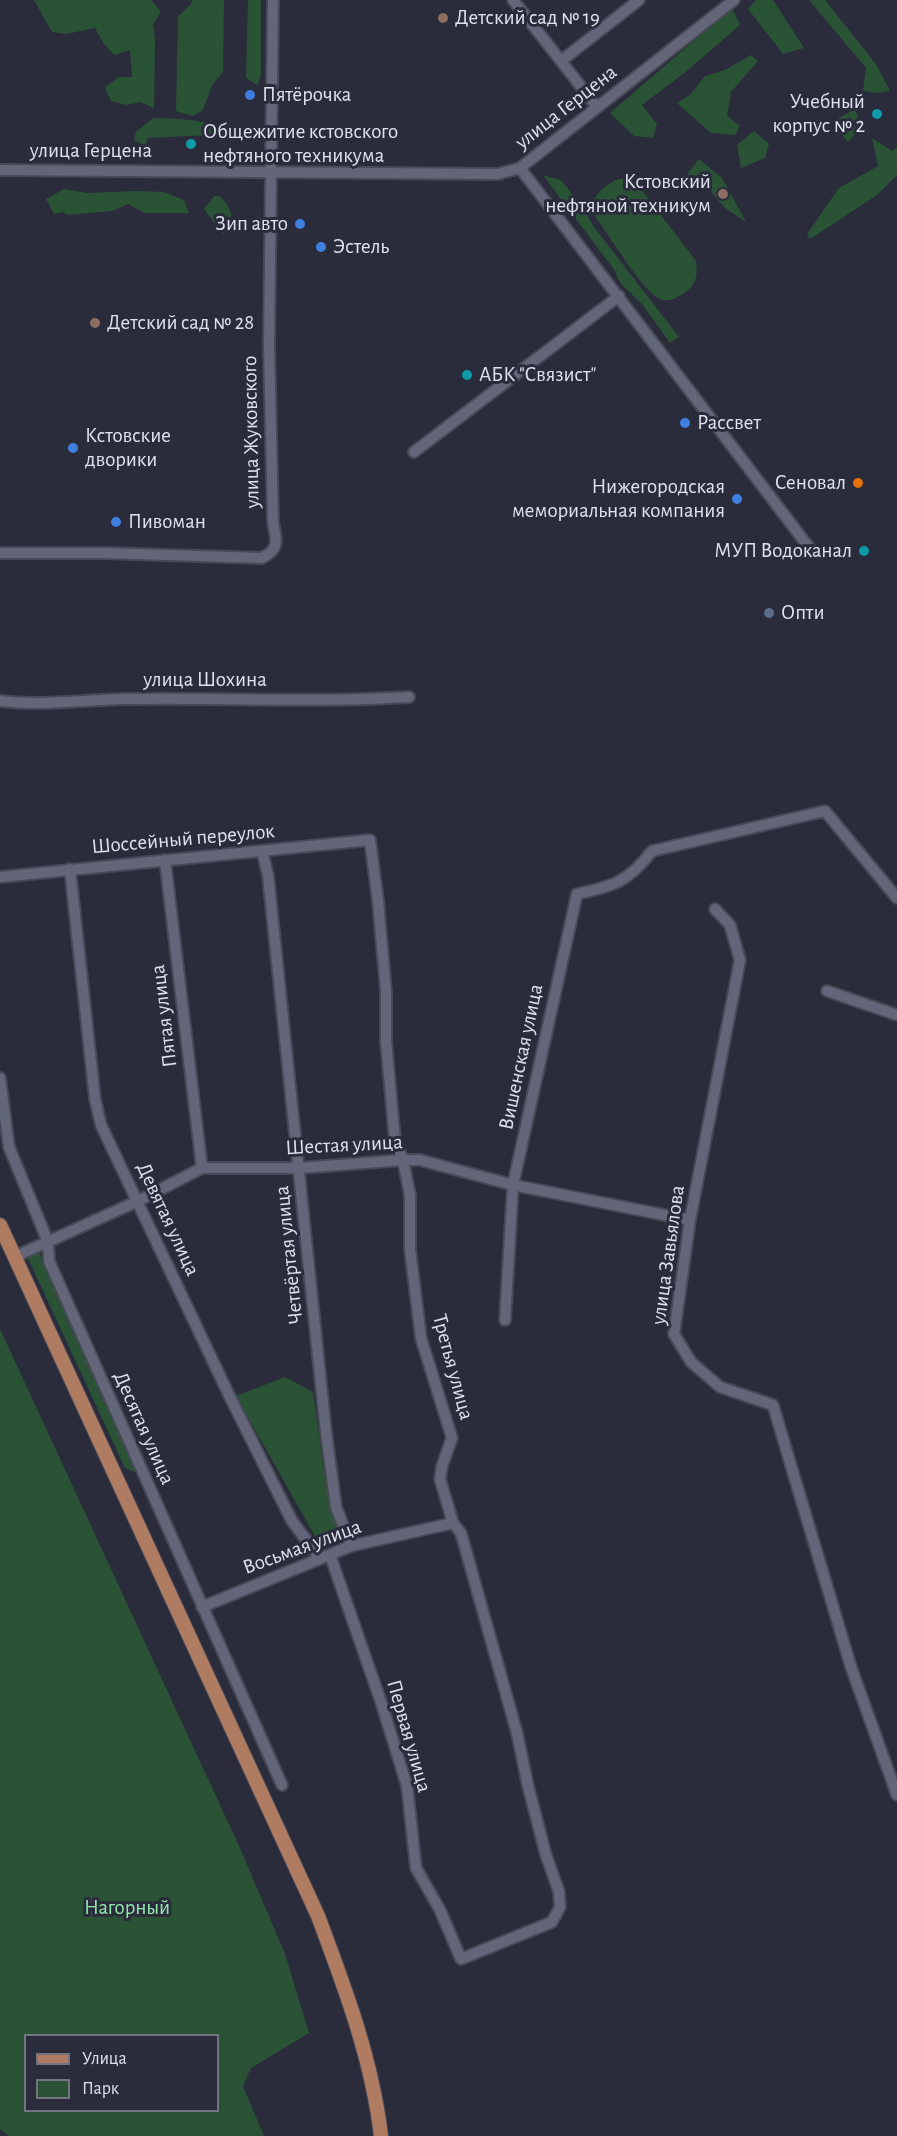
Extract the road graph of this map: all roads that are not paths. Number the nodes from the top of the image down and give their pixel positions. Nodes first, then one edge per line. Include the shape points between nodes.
1 (273, 0) edge
2 (513, 0) edge
3 (638, 0) edge
4 (734, 0) edge
5 (561, 61) junction
6 (597, 107) junction
7 (520, 168) junction
8 (0, 170) edge
9 (272, 171) junction
10 (619, 296) junction
11 (414, 452) dead end
12 (812, 550) dead end
13 (0, 553) edge
14 (409, 697) dead end
15 (0, 701) edge
16 (370, 840) joint
17 (262, 851) junction
18 (165, 860) junction
19 (70, 869) junction
20 (0, 877) edge
21 (897, 898) edge
22 (716, 909) dead end
23 (826, 991) dead end
24 (897, 1015) edge
25 (0, 1078) edge
26 (403, 1160) junction
27 (202, 1168) junction
28 (300, 1168) junction
29 (513, 1185) junction
30 (138, 1201) junction
31 (690, 1220) junction
32 (0, 1224) edge
33 (48, 1242) junction
34 (14, 1257) junction
35 (505, 1320) dead end
36 (453, 1522) junction
37 (351, 1546) junction
38 (325, 1556) junction
39 (202, 1607) junction
40 (282, 1785) dead end
41 (897, 1795) edge
42 (461, 1959) joint
43 (381, 2136) edge

1 - 9 street, улица Жуковского
2 - 5 street
3 - 5 street
4 - 6 street, улица Герцена
5 - 6 street
6 - 7 street, улица Герцена
7 - 9 street, улица Герцена via 498,174
7 - 10 street
8 - 9 street, улица Герцена
9 - 13 street, улица Жуковского via 269,346 276,545 272,553 262,558
10 - 11 street
10 - 12 street
14 - 15 street, улица Шохина via 121,699 28,705
16 - 17 street, Шоссейный переулок
16 - 26 street, Третья улица via 386,991 395,1141
17 - 18 street, Шоссейный переулок
17 - 28 street, Четвёртая улица via 268,875
18 - 19 street, Шоссейный переулок
18 - 27 street, Пятая улица
19 - 20 street, Шоссейный переулок
19 - 30 street, Девятая улица via 95,1099 101,1125
21 - 29 street, Вишенская улица via 825,811 652,851 638,869 612,887 577,894
22 - 31 street, улица Завьялова via 729,925 740,960
23 - 24 street
25 - 33 street, Десятая улица via 9,1147
26 - 28 street, Шестая улица
26 - 29 street, Шестая улица via 420,1160
26 - 36 street, Третья улица via 410,1195 410,1249 422,1338 452,1438 440,1479
27 - 28 street, Шестая улица
27 - 30 street, Шестая улица
28 - 37 street, Четвёртая улица via 336,1507
29 - 31 street, Шестая улица
29 - 35 street, Вишенская улица
30 - 33 street, Шестая улица
30 - 38 street, Девятая улица via 292,1521
31 - 41 street, улица Завьялова via 674,1334 691,1362 720,1387 773,1405 851,1667
32 - 34 main road
33 - 34 street, Шестая улица
33 - 39 street, Десятая улица via 49,1261
34 - 43 main road via 318,1916 358,2028
36 - 37 street, Восьмая улица
36 - 42 street, Третья улица via 461,1533 517,1733 546,1855 560,1892 560,1907 552,1922
37 - 38 street, Восьмая улица
38 - 39 street, Восьмая улица
38 - 42 street, Первая улица via 381,1702 407,1786 416,1868
39 - 40 street, Десятая улица

